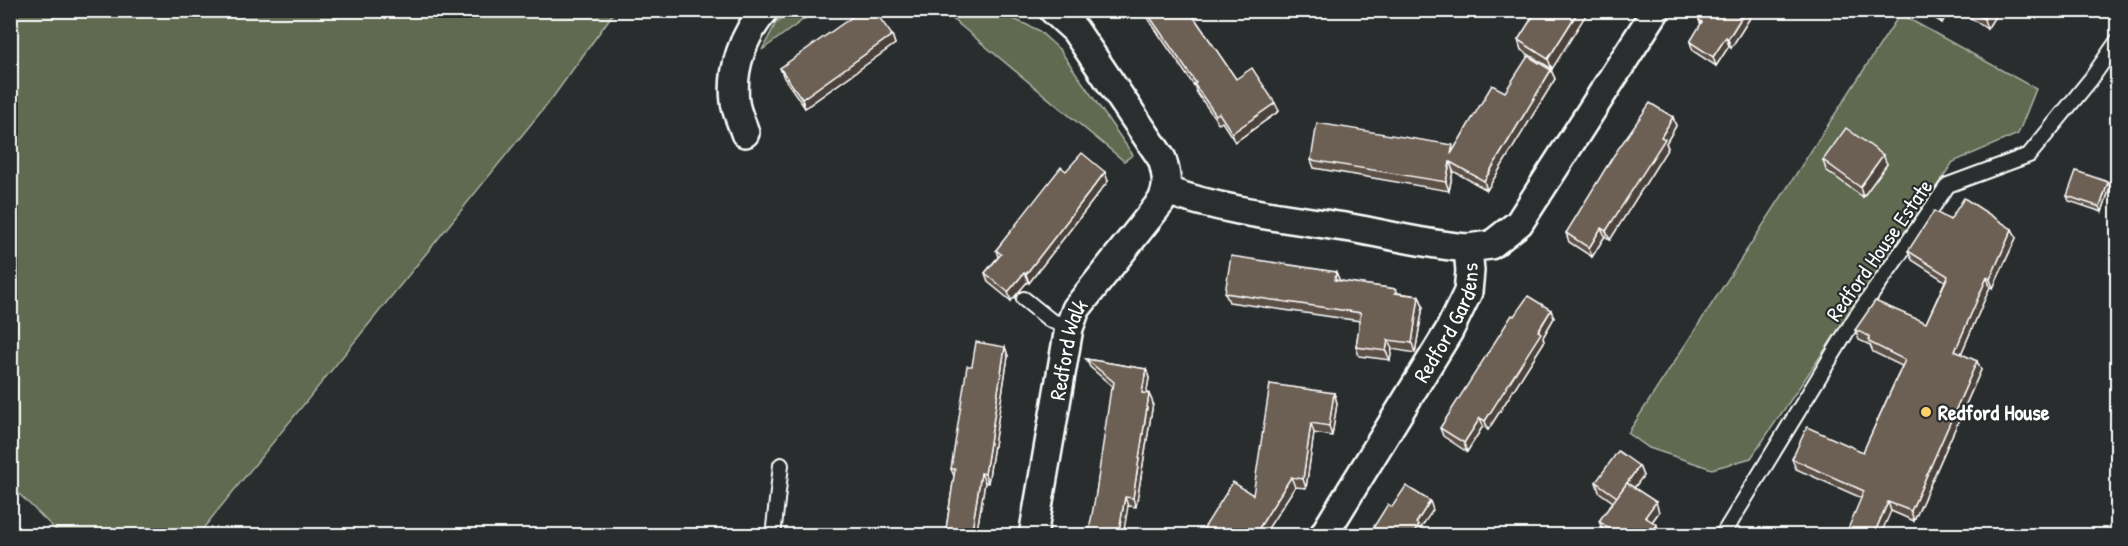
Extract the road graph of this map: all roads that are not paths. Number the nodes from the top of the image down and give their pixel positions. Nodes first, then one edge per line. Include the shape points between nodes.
1 (765, 10) edge
2 (1053, 10) edge
3 (1656, 10) edge
4 (2118, 40) edge
5 (745, 133) dead end
6 (1167, 191) junction
7 (1468, 248) junction
8 (1024, 299) dead end
9 (1069, 328) junction
10 (781, 465) dead end
11 (773, 536) edge
12 (1033, 536) edge
13 (1323, 536) edge
14 (1722, 536) edge

1 - 5 street via 741,48 734,78 735,104
2 - 6 street via 1075,30 1161,159
3 - 7 street, Redford Gardens via 1519,223 1491,245
4 - 14 lane, Redford House Estate via 2029,155 1948,185 1855,318
6 - 7 street via 1215,206
6 - 9 street, Redford Walk via 1076,309
7 - 13 street, Redford Gardens via 1468,292 1449,331
8 - 9 lane via 1050,320
9 - 12 street, Redford Walk
10 - 11 lane

